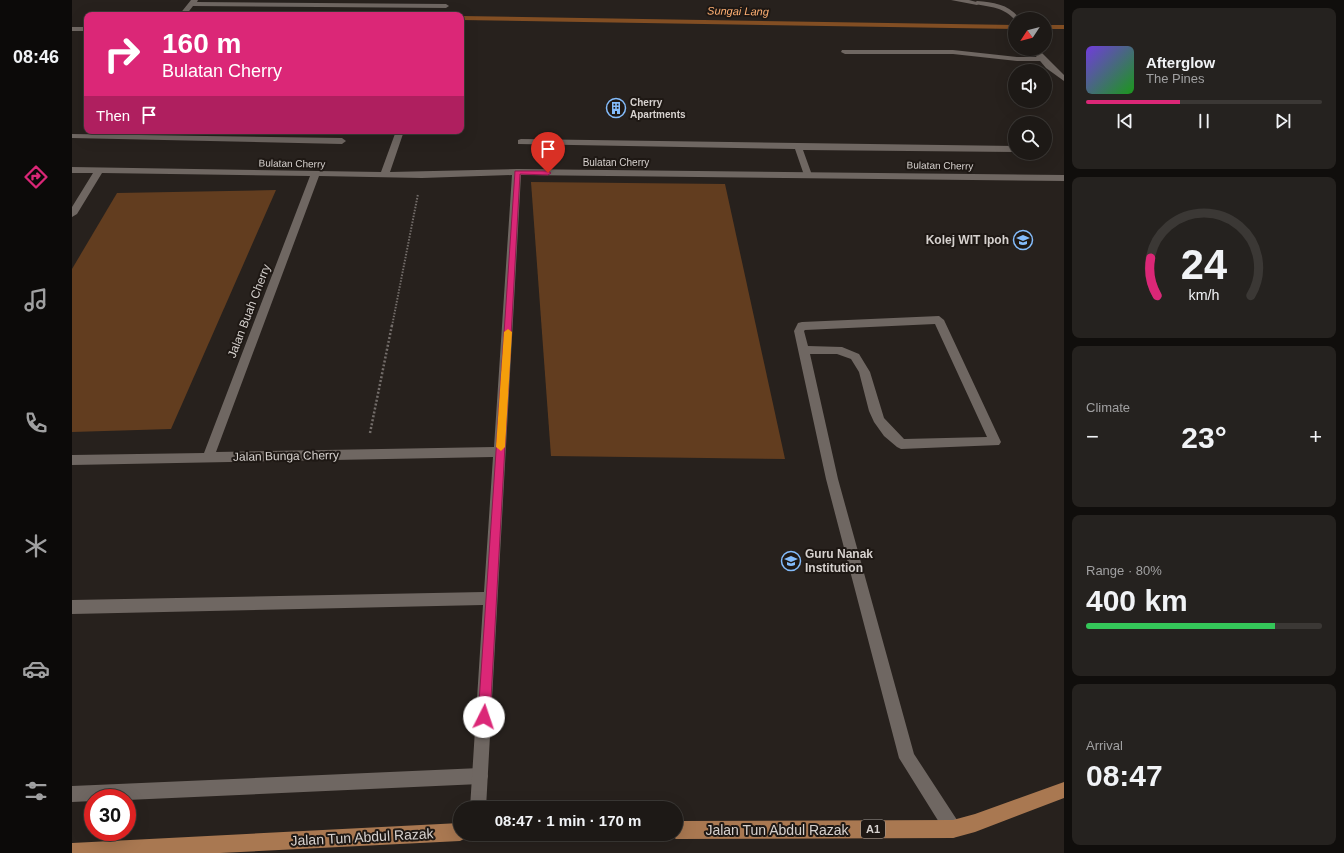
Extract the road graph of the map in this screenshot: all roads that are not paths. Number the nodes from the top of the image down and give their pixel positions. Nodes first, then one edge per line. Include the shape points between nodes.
1 (954, 0) edge
2 (194, 2) edge
3 (448, 3) edge
4 (185, 12) edge
5 (444, 12) edge
6 (1010, 12) edge
7 (72, 29) edge
8 (84, 30) edge
9 (846, 52) dead end
10 (1040, 56) edge
11 (1042, 59) junction
12 (1064, 79) edge
13 (399, 134) edge
14 (72, 136) edge
15 (342, 141) dead end
16 (521, 142) dead end
17 (798, 147) junction
18 (1008, 149) edge
19 (72, 170) edge
20 (99, 171) junction
21 (517, 172) junction
22 (315, 174) junction
23 (385, 174) junction
24 (808, 174) junction
25 (1064, 178) edge
26 (72, 214) edge
27 (804, 350) junction
28 (500, 452) junction
29 (208, 458) junction
30 (72, 460) edge
31 (491, 598) junction
32 (72, 608) edge
33 (480, 776) junction
34 (1064, 790) edge
35 (72, 794) edge
36 (478, 801) edge
37 (953, 829) junction
38 (683, 830) edge
39 (453, 832) edge
40 (72, 852) edge

1 - 6 street via 1002,8
2 - 3 street
2 - 4 street
3 - 5 street
7 - 8 street
9 - 11 street via 953,52
10 - 11 street
11 - 12 street
13 - 23 street
14 - 15 street
16 - 17 street
17 - 18 street
17 - 24 street
19 - 20 street, Bulatan Cherry
20 - 22 street, Bulatan Cherry
20 - 26 street
21 - 23 street, Bulatan Cherry
21 - 24 street, Bulatan Cherry
21 - 28 street
22 - 23 street, Bulatan Cherry
22 - 29 street, Jalan Buah Cherry
24 - 25 street, Bulatan Cherry
27 - 27 street via 799,331 802,326 939,320 995,442 901,444 887,432 878,418 862,364 855,356 846,352
27 - 37 street via 832,479 907,758
28 - 29 street, Jalan Bunga Cherry
28 - 31 street
29 - 30 street, Jalan Bunga Cherry
31 - 32 street
31 - 33 street
33 - 35 street
33 - 36 street
34 - 37 main road, Jalan Tun Abdul Razak / A1
37 - 38 main road, Jalan Tun Abdul Razak / A1
39 - 40 main road, Jalan Tun Abdul Razak

